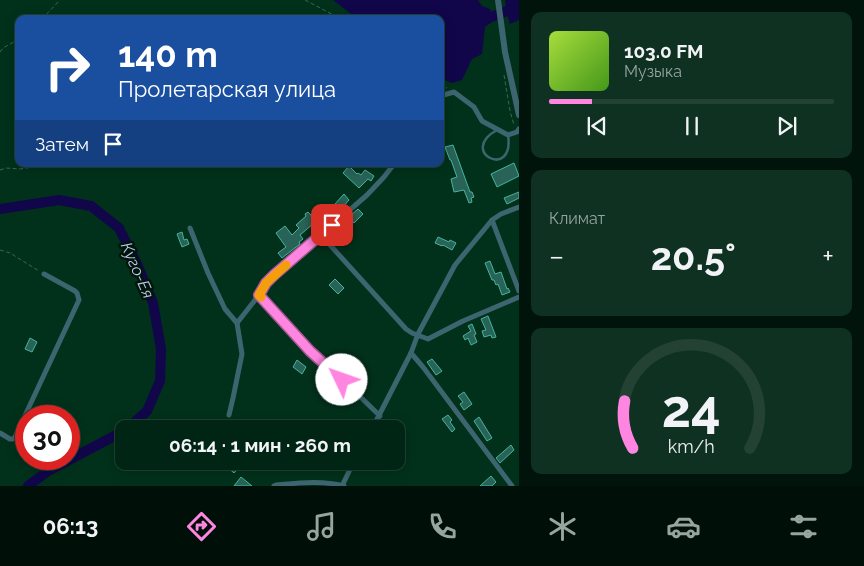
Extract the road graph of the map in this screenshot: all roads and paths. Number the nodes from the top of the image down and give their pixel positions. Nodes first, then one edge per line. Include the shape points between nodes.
1 (60, 0) edge
2 (305, 0) edge
3 (498, 0) edge
4 (46, 15) edge
5 (333, 15) edge
6 (15, 41) edge
7 (0, 52) edge
8 (444, 95) edge
9 (519, 115) edge
10 (498, 129) junction
11 (519, 129) edge
12 (508, 135) junction
13 (33, 167) edge
14 (392, 167) edge
15 (0, 170) edge
16 (519, 207) edge
17 (492, 220) junction
18 (190, 228) dead end
19 (320, 235) junction
20 (0, 250) edge
21 (44, 274) joint
22 (519, 291) edge
23 (259, 295) junction
24 (519, 297) edge
25 (237, 323) junction
26 (418, 334) junction
27 (411, 353) junction
28 (229, 415) dead end
29 (380, 416) junction
30 (378, 420) edge
31 (0, 433) edge
32 (350, 470) edge
33 (274, 486) edge
34 (343, 486) edge
35 (512, 486) edge

1 - 4 path
2 - 5 path
3 - 9 street
6 - 7 path
8 - 10 street via 454,92 474,106 482,121
10 - 12 street
10 - 12 lane via 484,139 482,148 491,159 506,154 510,145
11 - 12 street
13 - 15 path
14 - 19 street via 367,195
16 - 17 street
17 - 22 street
17 - 26 street via 455,265
18 - 25 street via 225,309
19 - 23 street via 274,275
19 - 26 street via 406,329
20 - 21 path
21 - 31 street via 75,291 79,300 15,437 10,439
23 - 25 street
23 - 29 street via 310,351
24 - 26 street via 428,339
25 - 28 street via 242,354
26 - 27 street
27 - 29 street
27 - 35 street
29 - 30 street
32 - 34 street
33 - 34 street via 319,483

